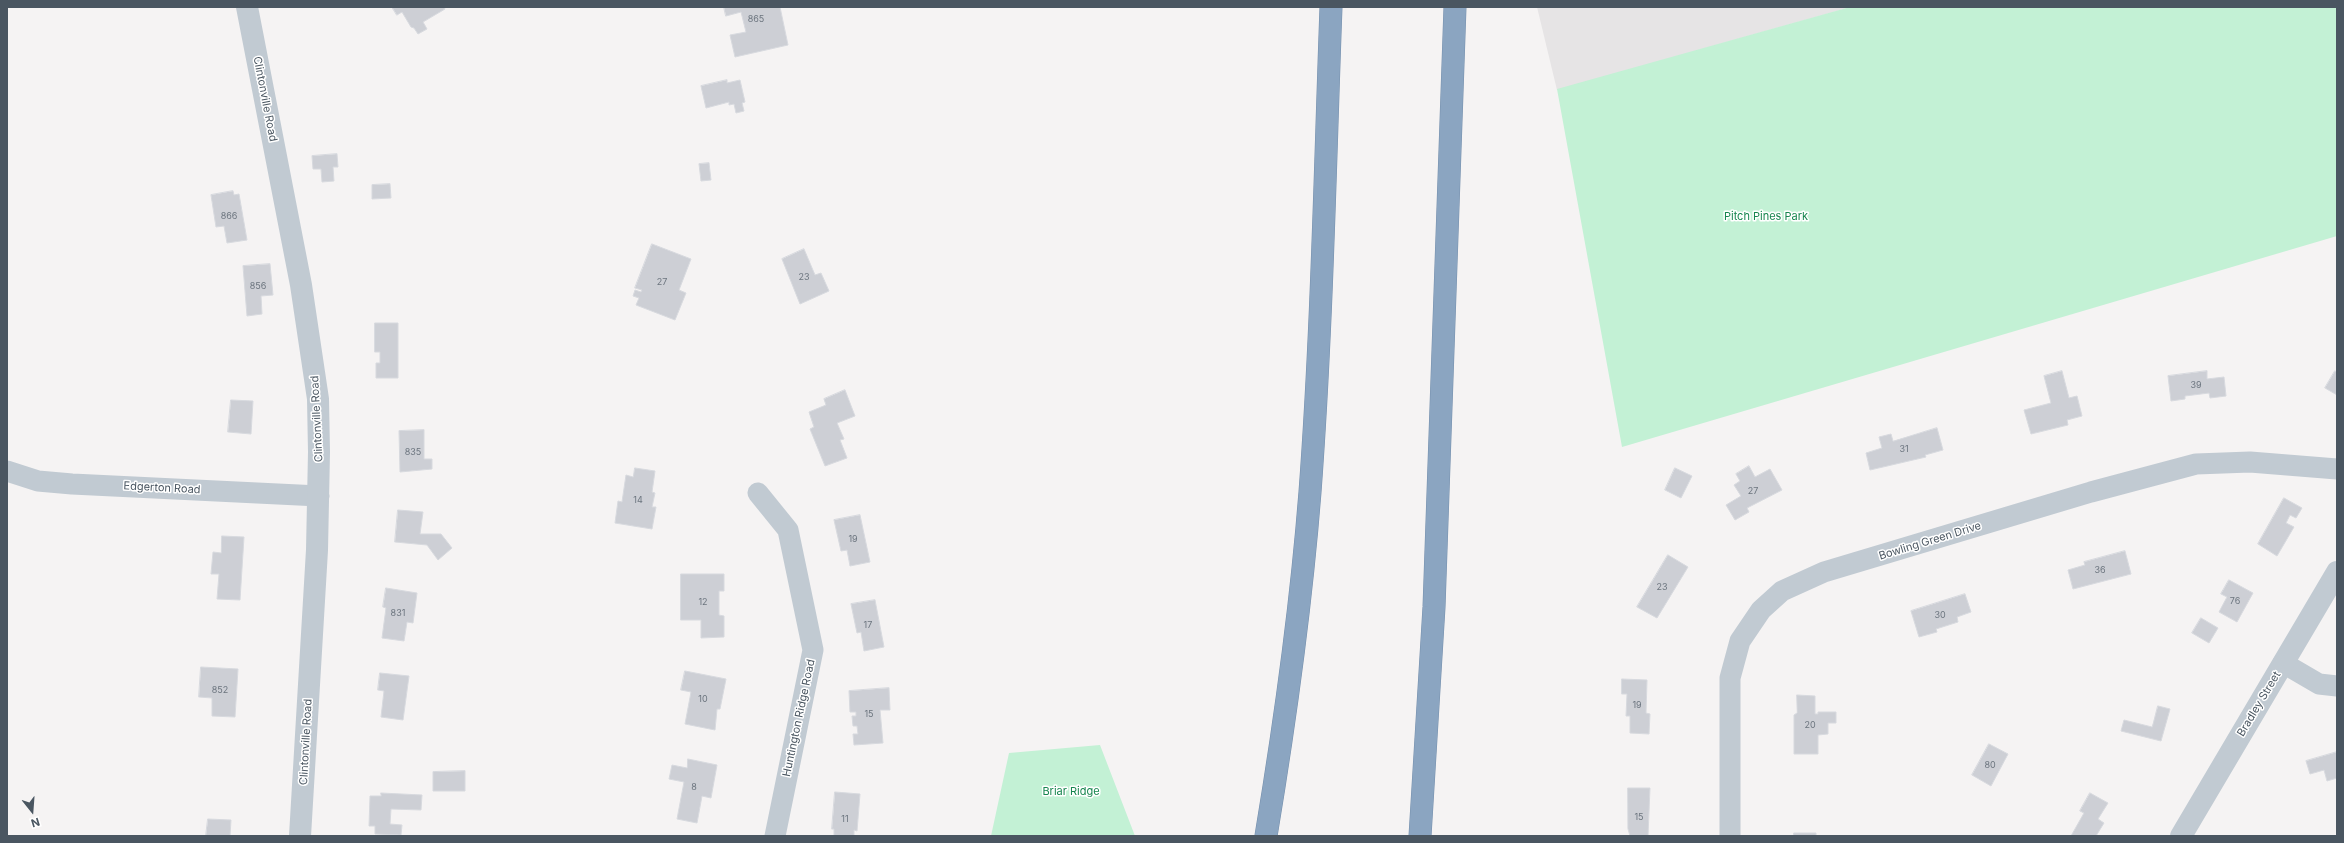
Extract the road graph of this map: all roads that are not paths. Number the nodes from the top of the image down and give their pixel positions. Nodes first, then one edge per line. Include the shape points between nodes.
1 (247, 7) edge
2 (1331, 7) edge
3 (1455, 7) edge
4 (2337, 469) edge
5 (7, 471) edge
6 (758, 493) dead end
7 (319, 496) junction
8 (2337, 572) edge
9 (2283, 663) junction
10 (2337, 686) edge
11 (300, 836) edge
12 (775, 836) edge
13 (1266, 836) edge
14 (1420, 836) edge
15 (1730, 836) edge
16 (2181, 836) edge

1 - 7 street, Clintonville Road via 311,341 318,399
2 - 13 highway via 1310,492 1292,665
3 - 14 highway via 1434,614
4 - 15 street, Bowling Green Drive via 2220,461 2184,466 1824,572 1782,592 1771,599 1755,617 1740,641 1732,665
5 - 7 street, Edgerton Road via 38,481 72,484
6 - 12 street, Huntington Ridge Road via 788,530 813,650
7 - 11 street, Clintonville Road
8 - 9 street, Bradley Street
9 - 10 street via 2319,684
9 - 16 street, Bradley Street

